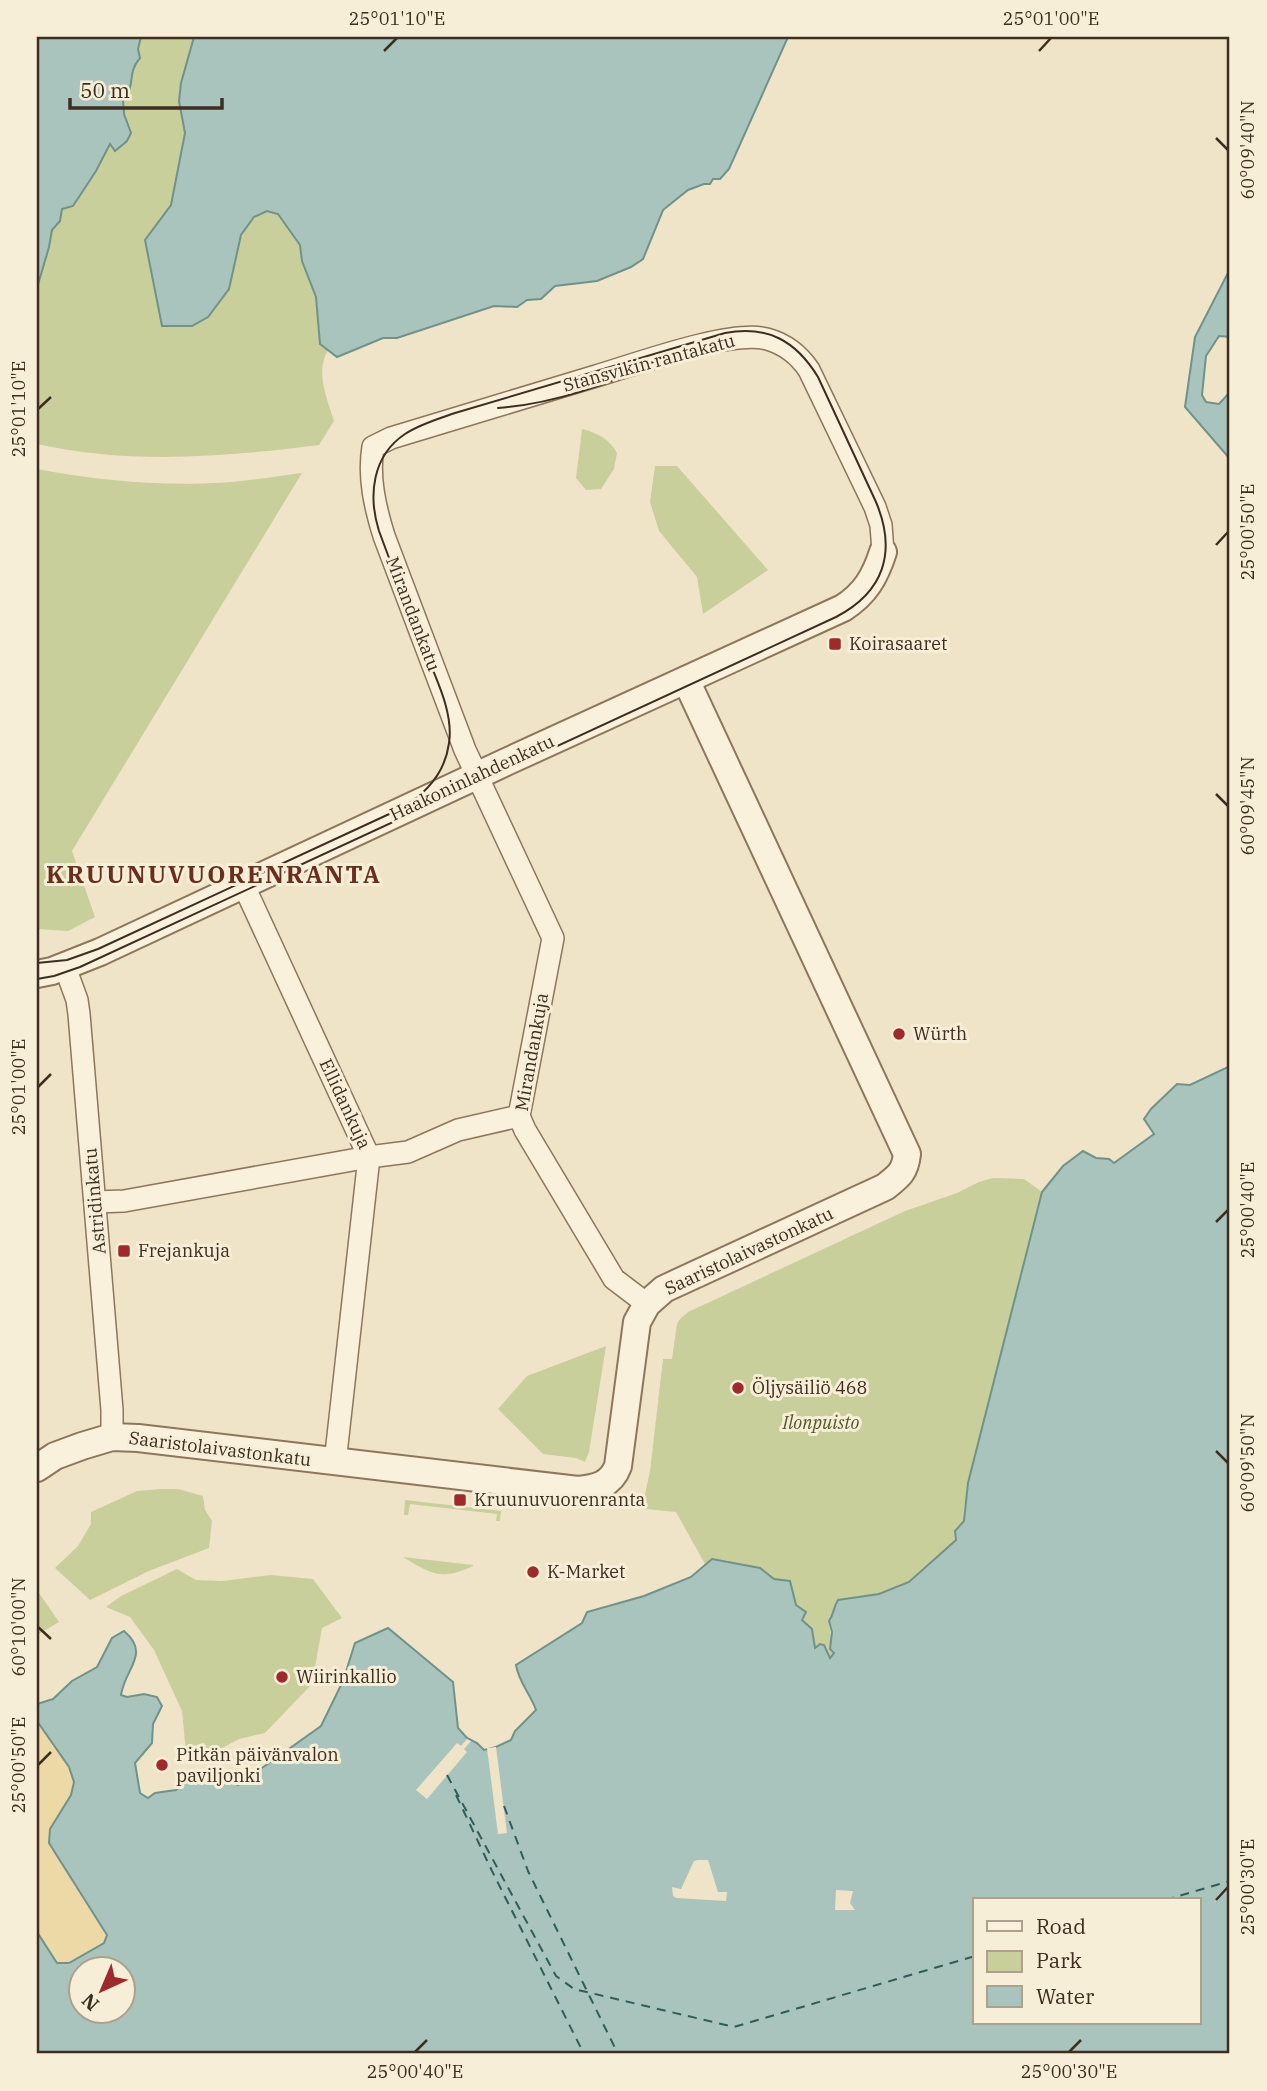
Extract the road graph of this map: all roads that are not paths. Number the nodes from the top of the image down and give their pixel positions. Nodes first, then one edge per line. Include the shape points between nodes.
1 (373, 447) joint
2 (883, 552) joint
3 (686, 680) junction
4 (477, 776) junction
5 (244, 886) junction
6 (65, 967) junction
7 (37, 974) edge
8 (519, 1116) junction
9 (369, 1157) junction
10 (95, 1202) junction
11 (647, 1304) junction
12 (112, 1437) junction
13 (335, 1463) junction
14 (37, 1468) edge

1 - 2 street, Stansvikin rantakatu via 664,356 733,338 766,339 790,350 809,370 875,507
1 - 4 street, Mirandankatu via 370,465 384,536
2 - 3 street, Haakoninlahdenkatu via 862,595 843,608
3 - 4 street, Haakoninlahdenkatu
3 - 11 street, Saaristolaivastonkatu via 907,1154 906,1166 885,1187 664,1289
4 - 5 street, Haakoninlahdenkatu
4 - 8 street, Mirandankuja via 553,938
5 - 6 street, Haakoninlahdenkatu
5 - 9 street, Ellidankuja
6 - 7 street, Haakoninlahdenkatu
6 - 10 street, Astridinkatu via 77,1000
8 - 9 street via 458,1130 408,1152
8 - 11 street, Mirandankuja via 614,1279
9 - 10 street via 124,1201
9 - 13 street, Ellidankuja
10 - 12 street, Astridinkatu
11 - 13 street, Saaristolaivastonkatu via 636,1322 621,1454 608,1482 578,1490
12 - 13 street, Saaristolaivastonkatu
12 - 14 street, Saaristolaivastonkatu via 55,1456

